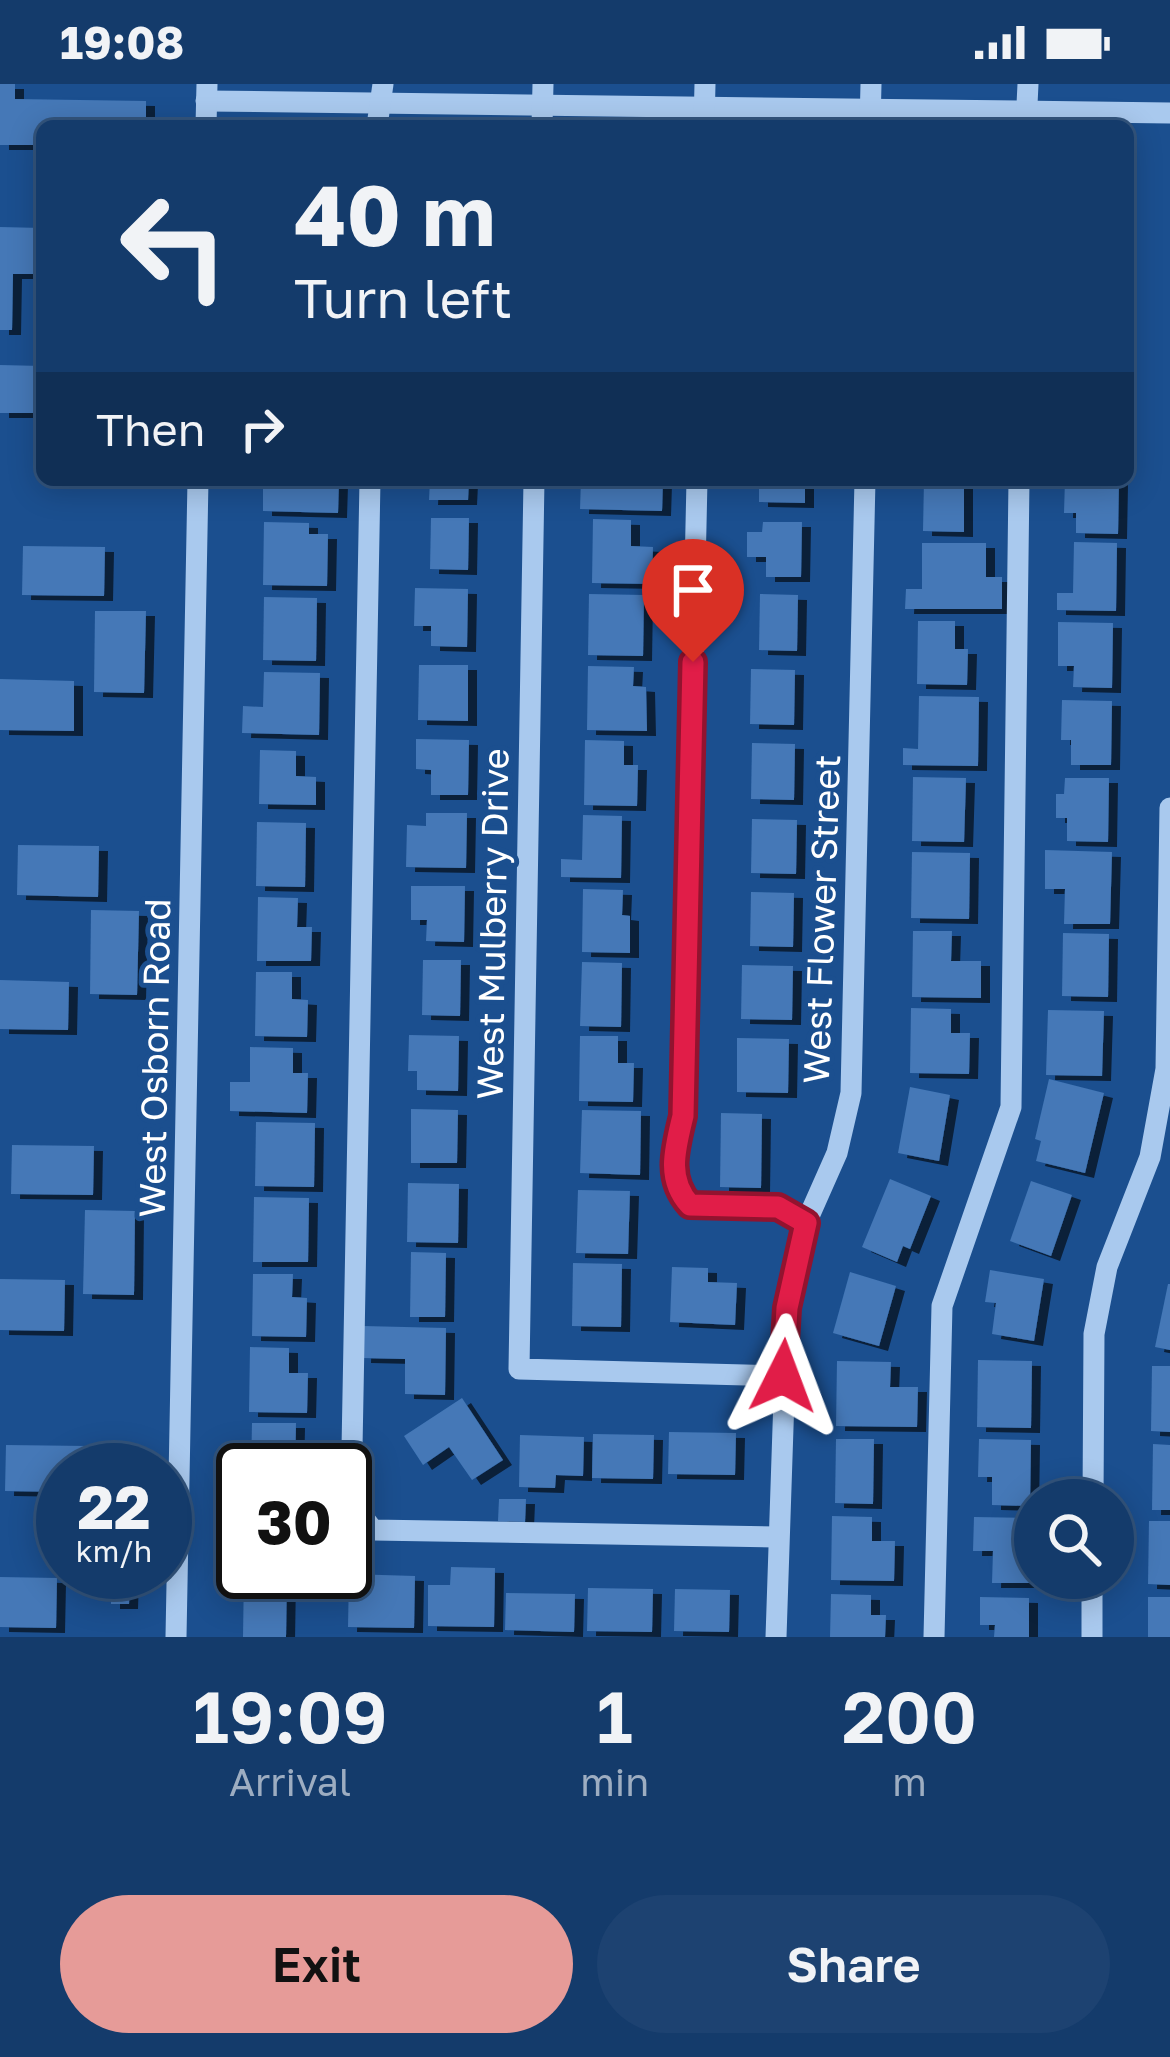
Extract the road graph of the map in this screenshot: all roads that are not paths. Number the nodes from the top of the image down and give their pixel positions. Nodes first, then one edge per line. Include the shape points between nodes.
1 (543, 84) edge
2 (705, 84) edge
3 (871, 84) edge
4 (1028, 84) edge
5 (207, 93) edge
6 (379, 105) edge
7 (1170, 113) edge
8 (542, 117) edge
9 (704, 117) edge
10 (870, 119) edge
11 (1026, 120) edge
12 (198, 486) edge
13 (370, 486) edge
14 (534, 486) edge
15 (697, 486) edge
16 (865, 486) edge
17 (1019, 486) edge
18 (1170, 808) edge
19 (806, 1223) junction
20 (783, 1376) junction
21 (1093, 1479) edge
22 (778, 1537) junction
23 (1092, 1599) edge
24 (176, 1637) edge
25 (776, 1637) edge
26 (934, 1637) edge
27 (1092, 1637) edge

1 - 8 street
2 - 9 street
3 - 10 street
4 - 11 street
5 - 6 street
6 - 8 street
7 - 11 street
8 - 9 street
9 - 10 street
10 - 11 street
12 - 24 street, West Osborn Road
13 - 22 street via 351,1502 373,1530
14 - 20 street, West Mulberry Drive via 519,1369
15 - 19 street via 676,1190 690,1205 778,1207
16 - 19 street, West Flower Street via 851,1093 837,1153
17 - 26 street via 1011,1107 942,1306
18 - 21 street via 1166,1069 1150,1157 1107,1267 1094,1334
19 - 20 street, West Flower Street via 787,1308
20 - 22 street, West Flower Street
22 - 25 street, West Flower Street
23 - 27 street

